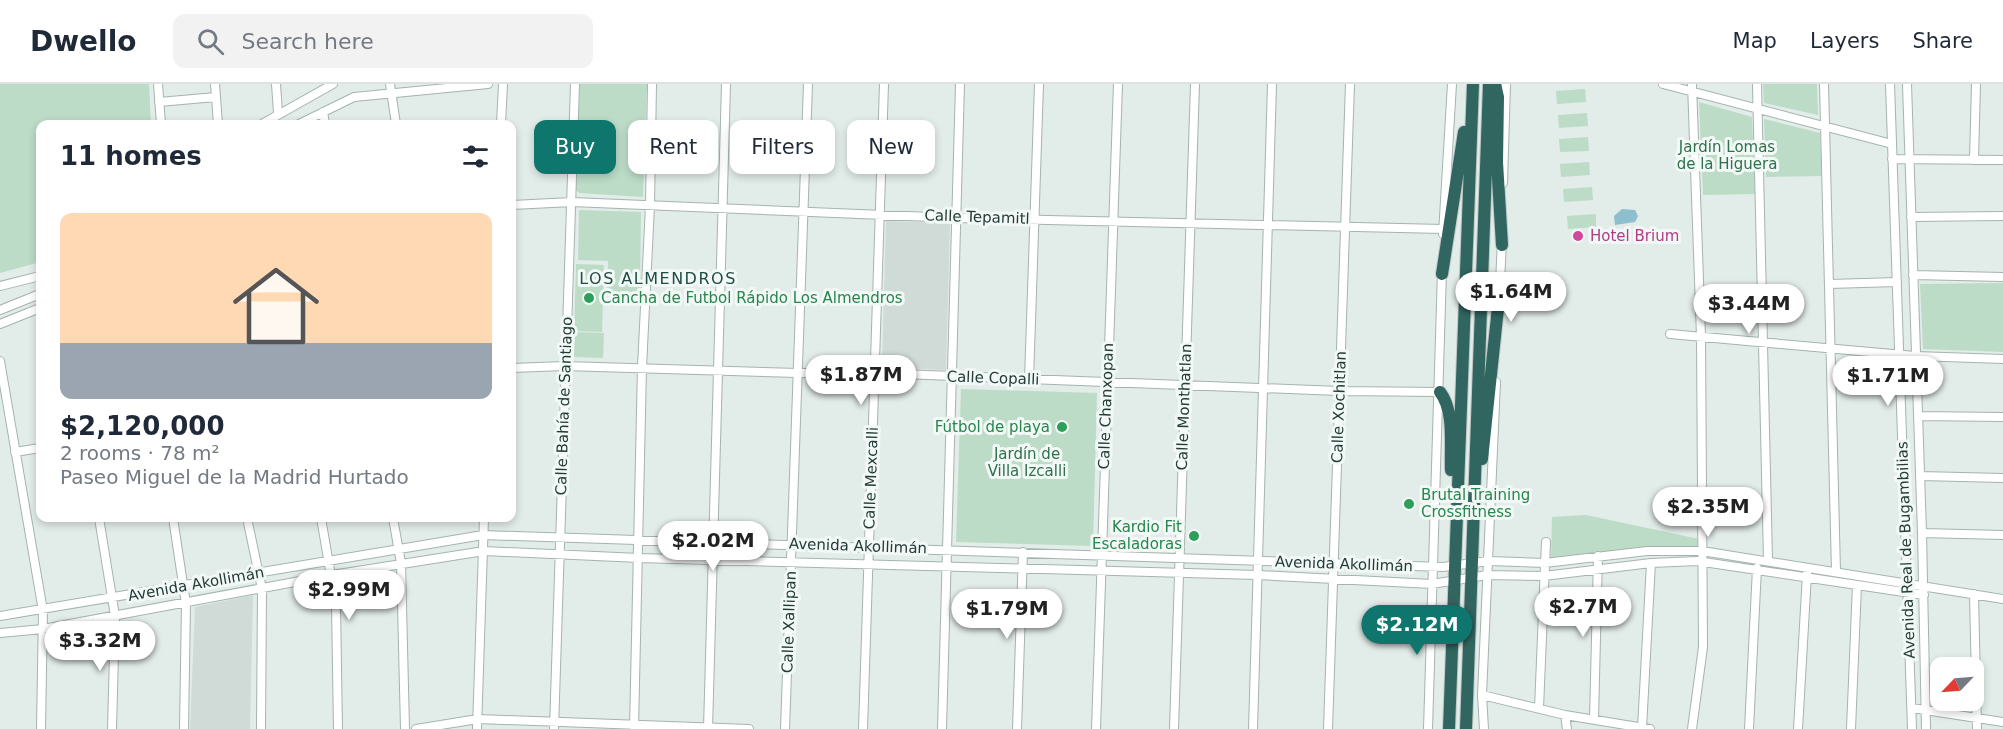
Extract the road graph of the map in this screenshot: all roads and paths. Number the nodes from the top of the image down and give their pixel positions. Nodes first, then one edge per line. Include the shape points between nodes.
1 (158, 84) edge
2 (215, 84) edge
3 (276, 84) edge
4 (333, 84) edge
5 (488, 84) edge
6 (503, 84) edge
7 (575, 84) edge
8 (652, 84) edge
9 (726, 84) edge
10 (808, 84) edge
11 (884, 84) edge
12 (960, 84) edge
13 (1039, 84) edge
14 (1118, 84) edge
15 (1195, 84) edge
16 (1272, 84) edge
17 (1350, 84) edge
18 (1452, 84) edge
19 (1472, 84) edge
20 (1489, 84) edge
21 (1496, 84) edge
22 (1506, 84) edge
23 (1663, 84) edge
24 (1757, 84) edge
25 (1824, 84) edge
26 (1890, 84) edge
27 (1907, 84) edge
28 (1976, 84) edge
29 (390, 88) edge
30 (1692, 88) edge
31 (216, 97) junction
32 (159, 102) junction
33 (1758, 109) junction
34 (323, 112) junction
35 (278, 113) junction
36 (161, 120) edge
37 (218, 120) edge
38 (268, 120) edge
39 (307, 120) edge
40 (324, 120) edge
41 (395, 120) edge
42 (501, 120) edge
43 (1825, 127) junction
44 (1892, 144) junction
45 (1892, 159) junction
46 (1909, 159) junction
47 (1974, 160) junction
48 (2003, 160) edge
49 (572, 202) junction
50 (516, 205) edge
51 (650, 206) junction
52 (722, 207) junction
53 (803, 211) junction
54 (880, 214) junction
55 (2003, 216) edge
56 (1911, 217) junction
57 (956, 218) junction
58 (1035, 219) junction
59 (1113, 222) junction
60 (1190, 225) junction
61 (1268, 225) junction
62 (1345, 226) junction
63 (1443, 229) junction
64 (1502, 245) junction
65 (1442, 274) junction
66 (1913, 274) junction
67 (36, 277) edge
68 (2003, 277) edge
69 (1897, 282) junction
70 (1829, 284) junction
71 (0, 286) edge
72 (36, 296) edge
73 (1499, 298) junction
74 (0, 310) edge
75 (36, 310) edge
76 (0, 324) edge
77 (1670, 334) dead end
78 (1701, 336) junction
79 (1763, 342) junction
80 (1830, 348) junction
81 (1899, 354) junction
82 (1916, 356) junction
83 (2003, 359) edge
84 (0, 361) edge
85 (564, 366) junction
86 (516, 368) edge
87 (642, 368) junction
88 (718, 370) junction
89 (875, 373) junction
90 (798, 374) junction
91 (952, 377) junction
92 (1029, 380) junction
93 (1106, 382) junction
94 (1185, 385) junction
95 (1263, 388) junction
96 (1339, 391) junction
97 (1440, 392) junction
98 (1918, 416) junction
99 (2003, 417) edge
100 (36, 449) edge
101 (15, 452) junction
102 (1920, 476) junction
103 (2003, 478) edge
104 (1473, 513) junction
105 (1457, 514) junction
106 (100, 522) edge
107 (174, 522) edge
108 (248, 522) edge
109 (322, 522) edge
110 (394, 522) edge
111 (484, 522) edge
112 (1922, 533) junction
113 (483, 535) junction
114 (2003, 535) edge
115 (560, 537) junction
116 (640, 541) junction
117 (713, 542) junction
118 (1546, 542) dead end
119 (792, 544) junction
120 (869, 546) junction
121 (399, 548) junction
122 (947, 549) junction
123 (1702, 550) junction
124 (484, 551) junction
125 (1023, 552) junction
126 (559, 553) junction
127 (1102, 555) junction
128 (1598, 556) junction
129 (1180, 557) junction
130 (639, 558) junction
131 (712, 559) junction
132 (791, 560) junction
133 (1768, 560) junction
134 (330, 561) junction
135 (1258, 561) junction
136 (1488, 561) junction
137 (1702, 562) junction
138 (402, 563) junction
139 (869, 563) junction
140 (1334, 563) junction
141 (1470, 563) junction
142 (1545, 563) junction
143 (1651, 563) junction
144 (947, 567) junction
145 (1433, 567) junction
146 (1453, 567) junction
147 (1807, 567) junction
148 (1757, 568) junction
149 (1023, 569) junction
150 (1598, 569) junction
151 (1102, 570) junction
152 (1179, 572) junction
153 (1836, 572) junction
154 (258, 573) junction
155 (1258, 574) junction
156 (332, 575) junction
157 (1487, 575) junction
158 (1544, 576) junction
159 (1806, 577) junction
160 (1333, 578) junction
161 (1469, 579) junction
162 (1453, 581) junction
163 (1432, 584) junction
164 (1857, 585) junction
165 (184, 587) junction
166 (262, 589) junction
167 (1908, 590) junction
168 (1924, 591) junction
169 (1974, 594) junction
170 (112, 598) junction
171 (2003, 599) edge
172 (186, 604) junction
173 (43, 611) junction
174 (0, 616) edge
175 (115, 616) junction
176 (43, 629) junction
177 (0, 633) edge
178 (1450, 673) junction
179 (1482, 695) junction
180 (1539, 708) junction
181 (1912, 708) junction
182 (1926, 710) junction
183 (1566, 715) junction
184 (478, 719) junction
185 (1593, 719) junction
186 (1976, 719) junction
187 (2003, 722) edge
188 (554, 725) edge
189 (634, 727) edge
190 (1626, 727) edge
191 (708, 728) edge
192 (1646, 728) edge
193 (41, 729) edge
194 (112, 729) edge
195 (184, 729) edge
196 (261, 729) edge
197 (338, 729) edge
198 (405, 729) edge
199 (416, 729) edge
200 (477, 729) edge
201 (749, 729) edge
202 (786, 729) edge
203 (863, 729) edge
204 (942, 729) edge
205 (1017, 729) edge
206 (1096, 729) edge
207 (1174, 729) edge
208 (1253, 729) edge
209 (1328, 729) edge
210 (1428, 729) edge
211 (1442, 729) edge
212 (1449, 729) edge
213 (1466, 729) edge
214 (1484, 729) edge
215 (1567, 729) edge
216 (1692, 729) edge
217 (1749, 729) edge
218 (1798, 729) edge
219 (1851, 729) edge
220 (1912, 729) edge
221 (1926, 729) edge
222 (1977, 729) edge

1 - 32 street
2 - 31 street
3 - 35 street
4 - 35 street
5 - 29 street
6 - 42 street
7 - 49 street, Calle Bahía de Santiago
8 - 51 street
9 - 52 street
10 - 53 street, Calle Xallipan
11 - 54 street, Calle Mexcalli
12 - 57 street
13 - 58 street
14 - 59 street, Calle Chanxopan
15 - 60 street, Calle Monthatlan
16 - 61 street
17 - 62 street, Calle Xochitlan
18 - 63 street
19 - 65 highway
19 - 105 highway
20 - 104 highway
21 - 64 highway
22 - 64 street
23 - 30 street
24 - 33 street
25 - 43 street
26 - 44 street, Avenida Real de Bugambilias
27 - 46 street, Avenida Real de Bugambilias
28 - 47 street
29 - 34 street via 354,97
29 - 41 street
30 - 33 street
30 - 78 street
31 - 32 street
31 - 37 street
32 - 36 street
33 - 43 street
33 - 79 street
34 - 39 street
34 - 40 street
35 - 38 street
43 - 44 street
43 - 70 street
44 - 45 street, Avenida Real de Bugambilias
45 - 46 street
45 - 69 street, Avenida Real de Bugambilias
46 - 47 street
46 - 56 street, Avenida Real de Bugambilias
47 - 48 street
49 - 50 street, Calle Tepamitl
49 - 51 street, Calle Tepamitl
49 - 85 street, Calle Bahía de Santiago
51 - 52 street, Calle Tepamitl
51 - 87 street
52 - 53 street, Calle Tepamitl
52 - 88 street
53 - 54 street, Calle Tepamitl
53 - 90 street, Calle Xallipan
54 - 57 street, Calle Tepamitl
54 - 89 street, Calle Mexcalli
55 - 56 street
56 - 66 street, Avenida Real de Bugambilias
57 - 58 street, Calle Tepamitl
57 - 91 street
58 - 59 street, Calle Tepamitl
58 - 92 street
59 - 60 street, Calle Tepamitl
59 - 93 street, Calle Chanxopan
60 - 61 street, Calle Tepamitl
60 - 94 street, Calle Monthatlan
61 - 62 street, Calle Tepamitl
61 - 95 street
62 - 63 street, Calle Tepamitl
62 - 96 street, Calle Xochitlan
63 - 65 street
64 - 73 street
65 - 97 street
66 - 68 street
66 - 82 street, Avenida Real de Bugambilias
67 - 71 street
69 - 70 street
69 - 81 street, Avenida Real de Bugambilias
70 - 80 street
72 - 74 street
73 - 104 highway via 1480,482
73 - 136 street
75 - 76 street
77 - 78 street
78 - 79 street
78 - 123 street
79 - 80 street
79 - 133 street
80 - 81 street
80 - 153 street
81 - 82 street
81 - 167 street, Avenida Real de Bugambilias
82 - 83 street
82 - 98 street, Avenida Real de Bugambilias
84 - 101 street
85 - 86 street, Calle Copalli
85 - 87 street, Calle Copalli
85 - 115 street, Calle Bahía de Santiago
87 - 88 street, Calle Copalli
87 - 116 street
88 - 90 street, Calle Copalli
88 - 117 street
89 - 90 street, Calle Copalli
89 - 91 street, Calle Copalli
89 - 120 street, Calle Mexcalli
90 - 119 street, Calle Xallipan
91 - 92 street, Calle Copalli
91 - 122 street
92 - 93 street, Calle Copalli
93 - 94 street, Calle Copalli
93 - 127 street, Calle Chanxopan
94 - 95 street, Calle Copalli
94 - 129 street, Calle Monthatlan
95 - 96 street, Calle Copalli
95 - 135 street
96 - 97 street, Calle Copalli
96 - 140 street, Calle Xochitlan
97 - 105 highway via 1448,410 1452,498
97 - 145 street
98 - 99 street
98 - 102 street, Avenida Real de Bugambilias
100 - 101 street
101 - 173 street
102 - 103 street
102 - 112 street, Avenida Real de Bugambilias
104 - 141 highway
105 - 146 highway
106 - 170 street
107 - 165 street
108 - 154 street
109 - 134 street
110 - 121 street
111 - 113 street
112 - 114 street
112 - 168 street, Avenida Real de Bugambilias
113 - 115 street, Avenida Akollimán
113 - 121 street, Avenida Akollimán
113 - 124 street
115 - 116 street, Avenida Akollimán
115 - 126 street, Calle Bahía de Santiago
116 - 117 street, Avenida Akollimán
116 - 130 street
117 - 119 street, Avenida Akollimán
117 - 131 street
118 - 142 street
119 - 120 street, Avenida Akollimán
119 - 132 street, Calle Xallipan
120 - 122 street, Avenida Akollimán
120 - 139 street, Calle Mexcalli
121 - 134 street, Avenida Akollimán
121 - 138 street
122 - 125 street, Avenida Akollimán
122 - 144 street
123 - 128 street, Avenida Akollimán
123 - 133 street, Avenida Akollimán
123 - 137 street
124 - 126 street, Avenida Akollimán
124 - 138 street, Avenida Akollimán
124 - 184 street
125 - 127 street, Avenida Akollimán
125 - 149 street
126 - 130 street, Avenida Akollimán
126 - 188 street, Calle Bahía de Santiago
127 - 129 street, Avenida Akollimán
127 - 151 street, Calle Chanxopan
128 - 142 street, Avenida Akollimán
128 - 150 street
129 - 135 street, Avenida Akollimán
129 - 152 street, Calle Monthatlan
130 - 131 street, Avenida Akollimán
130 - 189 street
131 - 132 street, Avenida Akollimán
131 - 191 street
132 - 139 street, Avenida Akollimán
132 - 202 street, Calle Xallipan
133 - 147 street, Avenida Akollimán
134 - 154 street, Avenida Akollimán
134 - 156 street
135 - 140 street, Avenida Akollimán
135 - 155 street
136 - 141 street, Avenida Akollimán
136 - 142 street, Avenida Akollimán
136 - 157 street
137 - 143 street, Avenida Akollimán
137 - 148 street, Avenida Akollimán
137 - 216 street via 1703,647
138 - 156 street, Avenida Akollimán
138 - 198 street
139 - 144 street, Avenida Akollimán
139 - 203 street, Calle Mexcalli
140 - 145 street, Avenida Akollimán
140 - 160 street, Calle Xochitlan
141 - 146 street, Avenida Akollimán
141 - 161 highway
142 - 158 street
143 - 150 street, Avenida Akollimán
143 - 192 street
144 - 149 street, Avenida Akollimán
144 - 204 street
145 - 146 street, Avenida Akollimán
145 - 163 street
146 - 162 highway
147 - 153 street, Avenida Akollimán
147 - 159 street
148 - 159 street, Avenida Akollimán
148 - 217 street
149 - 151 street, Avenida Akollimán
149 - 205 street
150 - 158 street, Avenida Akollimán
150 - 185 street
151 - 152 street, Avenida Akollimán
151 - 206 street, Calle Chanxopan
152 - 155 street, Avenida Akollimán
152 - 207 street, Calle Monthatlan
153 - 167 street, Avenida Akollimán
154 - 165 street, Avenida Akollimán
154 - 166 street
155 - 160 street, Avenida Akollimán
155 - 208 street
156 - 166 street, Avenida Akollimán
156 - 197 street
157 - 158 street, Avenida Akollimán
157 - 161 street, Avenida Akollimán
157 - 179 street
158 - 180 street
159 - 164 street, Avenida Akollimán
159 - 218 street
160 - 163 street, Avenida Akollimán
160 - 209 street, Calle Xochitlan
161 - 162 street, Avenida Akollimán
161 - 213 highway
162 - 163 street, Avenida Akollimán
162 - 178 highway
163 - 210 street
164 - 167 street, Avenida Akollimán
164 - 219 street
165 - 170 street, Avenida Akollimán
165 - 172 street
166 - 172 street, Avenida Akollimán
166 - 196 street
167 - 168 street
167 - 181 street, Avenida Real de Bugambilias
168 - 169 street
168 - 182 street, Avenida Real de Bugambilias
169 - 171 street
169 - 186 street
170 - 173 street, Avenida Akollimán
170 - 175 street
172 - 175 street, Avenida Akollimán
172 - 195 street
173 - 174 street, Avenida Akollimán
173 - 176 street
175 - 176 street, Avenida Akollimán
175 - 194 street
176 - 177 street, Avenida Akollimán
176 - 193 street
178 - 211 highway
178 - 212 highway
179 - 180 street
179 - 214 street
180 - 183 street
181 - 182 street
181 - 220 street, Avenida Real de Bugambilias
182 - 186 street
182 - 221 street, Avenida Real de Bugambilias
183 - 185 street
183 - 215 street
184 - 188 street
184 - 199 street
184 - 200 street
185 - 190 street
186 - 187 street
186 - 222 street
188 - 189 street
189 - 191 street
190 - 192 street
191 - 201 street

